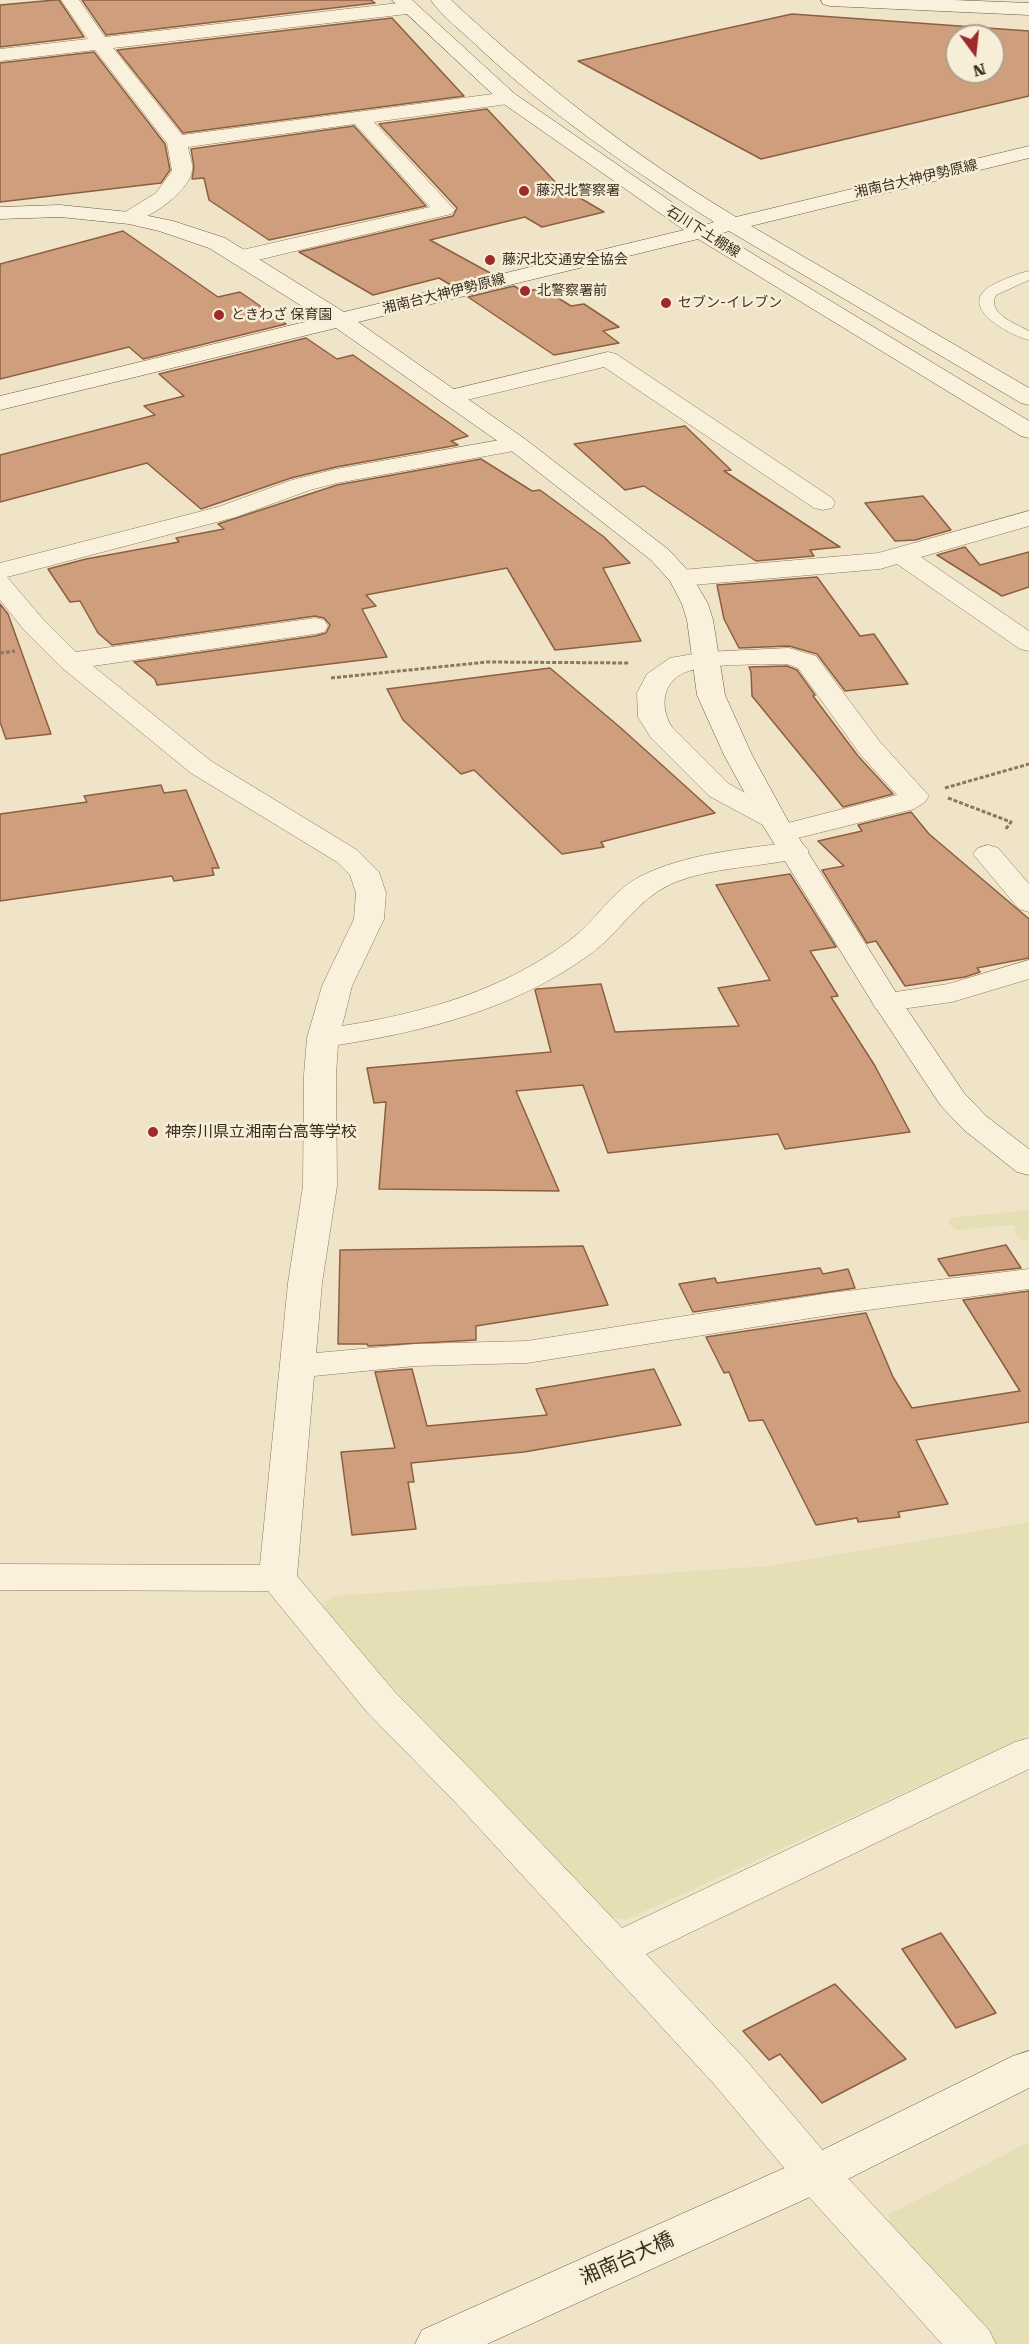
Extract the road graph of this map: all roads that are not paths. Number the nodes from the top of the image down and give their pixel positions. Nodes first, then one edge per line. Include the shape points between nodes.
1 (70, 0) edge
2 (440, 0) edge
3 (830, 0) edge
4 (404, 4) edge
5 (1029, 9) edge
6 (101, 43) junction
7 (0, 55) edge
8 (508, 98) junction
9 (360, 118) junction
10 (177, 142) junction
11 (1029, 152) edge
12 (0, 213) edge
13 (129, 218) junction
14 (731, 223) junction
15 (700, 231) junction
16 (241, 257) junction
17 (1029, 275) edge
18 (340, 320) junction
19 (1029, 336) edge
20 (450, 397) junction
21 (1029, 398) edge
22 (0, 403) edge
23 (1029, 431) edge
24 (517, 444) junction
25 (823, 503) dead end
26 (1029, 519) edge
27 (902, 556) junction
28 (0, 571) edge
29 (681, 578) junction
30 (0, 583) edge
31 (315, 626) dead end
32 (1029, 643) edge
33 (70, 661) junction
34 (692, 662) junction
35 (783, 834) junction
36 (988, 854) dead end
37 (1029, 903) edge
38 (1022, 979) edge
39 (887, 1002) junction
40 (323, 1038) junction
41 (1029, 1165) edge
42 (1029, 1279) edge
43 (297, 1366) junction
44 (0, 1577) edge
45 (278, 1578) junction
46 (1029, 1752) edge
47 (615, 1950) junction
48 (1029, 2068) edge
49 (816, 2174) junction
50 (439, 2344) edge
51 (972, 2344) edge

1 - 6 street
2 - 14 street, 石川下土棚線 via 543,94 633,160
3 - 5 street
4 - 6 street
4 - 8 street, 石川下土棚線
6 - 7 street
6 - 10 street
8 - 9 street
8 - 15 street, 石川下土棚線
9 - 10 street
9 - 16 street via 444,210
10 - 13 street via 182,171 175,184 163,197
11 - 14 street, 湘南台大神伊勢原線
12 - 13 street via 60,211
13 - 16 street via 195,234
14 - 15 street, 湘南台大神伊勢原線
14 - 21 street, 石川下土棚線
15 - 18 street, 湘南台大神伊勢原線
15 - 23 street, 石川下土棚線
16 - 18 street
17 - 19 lane via 999,287 987,297 986,304 996,318
18 - 20 street
18 - 22 street, 湘南台大神伊勢原線
20 - 24 street
20 - 25 street via 608,359
24 - 28 street via 336,476 227,512
24 - 29 street via 660,555
26 - 27 street
27 - 29 street
27 - 32 street
29 - 34 street via 700,620
30 - 33 street
31 - 33 street
33 - 40 street via 201,767 347,856 364,872 371,893 369,919 337,986
34 - 35 street
34 - 35 street via 657,680 651,693 652,717 661,732 719,790
34 - 35 street via 789,656 807,662 876,755 915,796 904,803
35 - 39 street
35 - 40 street via 717,863 649,883 633,894 596,935 515,984 418,1022
36 - 37 street
38 - 39 street
39 - 41 street via 952,1099 975,1123
40 - 43 street via 320,1186
42 - 43 street via 830,1304 527,1352 415,1355
43 - 45 street
44 - 45 street
45 - 47 street via 380,1701
46 - 47 street
47 - 49 street via 730,2072
48 - 49 street, 湘南台大橋
49 - 50 street, 湘南台大橋
49 - 51 street

